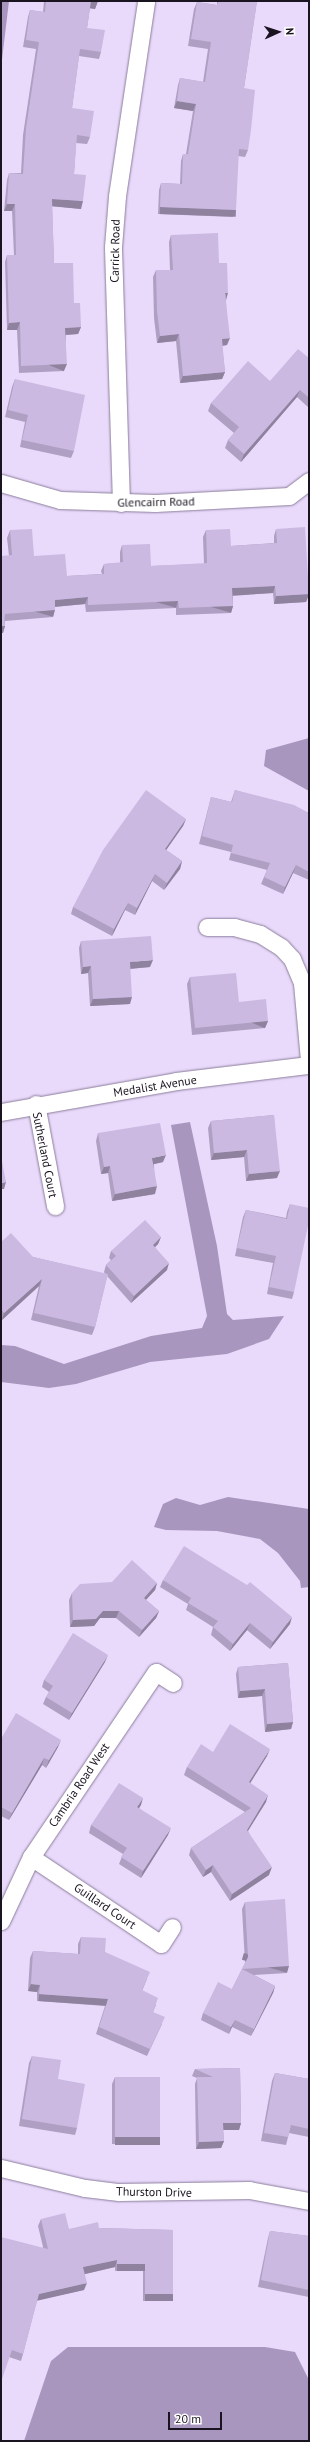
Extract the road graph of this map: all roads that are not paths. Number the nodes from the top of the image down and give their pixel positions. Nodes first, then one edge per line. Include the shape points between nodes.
1 (146, 1) edge
2 (309, 481) edge
3 (1, 483) edge
4 (121, 503) junction
5 (207, 928) dead end
6 (309, 1060) edge
7 (309, 1065) edge
8 (36, 1104) junction
9 (1, 1112) edge
10 (55, 1206) dead end
11 (173, 1683) dead end
12 (31, 1857) junction
13 (1, 1921) edge
14 (172, 1927) dead end
15 (1, 2168) edge
16 (309, 2201) edge

1 - 4 street, Carrick Road via 117,196 113,247
2 - 4 street, Glencairn Road via 290,496
3 - 4 street, Glencairn Road via 60,500
5 - 6 street via 234,927 260,934 281,947 292,959 302,983
7 - 8 street, Medalist Avenue via 176,1081
8 - 9 street, Medalist Avenue
8 - 10 street, Sutherland Court
11 - 12 street, Cambria Road West via 156,1672
12 - 13 street, Cambria Road West
12 - 14 street, Guillard Court via 161,1944
15 - 16 street, Thurston Drive via 35,2178 112,2191 170,2194 249,2190

